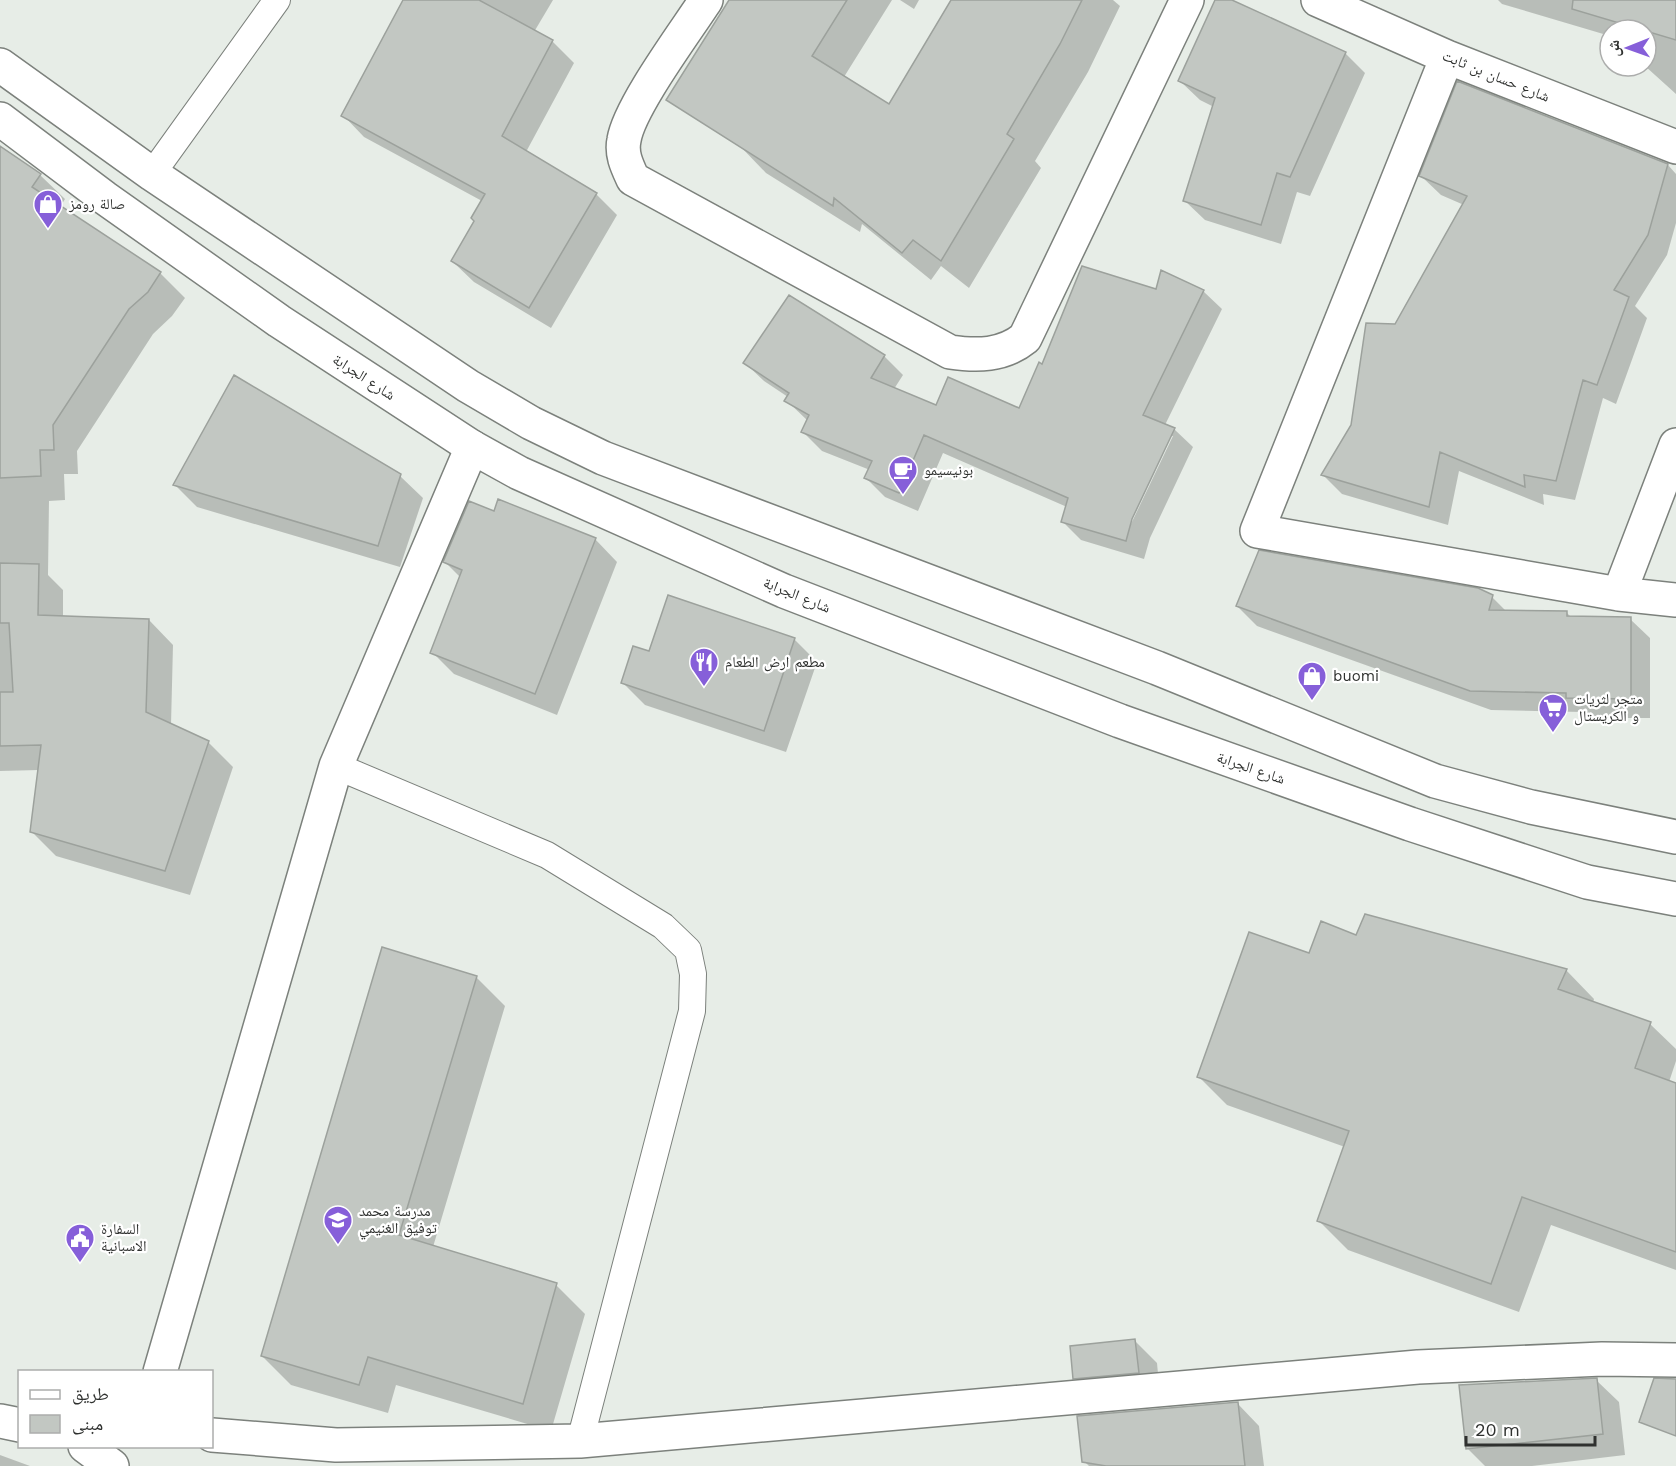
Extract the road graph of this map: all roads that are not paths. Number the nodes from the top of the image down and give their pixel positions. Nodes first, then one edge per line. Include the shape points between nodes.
1 (277, 0) edge
2 (706, 0) edge
3 (1187, 0) edge
4 (1318, 0) edge
5 (1447, 57) junction
6 (0, 65) edge
7 (0, 119) edge
8 (1676, 147) edge
9 (152, 174) junction
10 (1676, 446) edge
11 (472, 447) junction
12 (1620, 594) junction
13 (1676, 600) edge
14 (336, 766) junction
15 (1676, 837) edge
16 (1676, 899) edge
17 (1676, 1360) edge
18 (160, 1370) edge
19 (0, 1421) edge
20 (18, 1425) edge
21 (213, 1435) edge
22 (580, 1441) junction
23 (88, 1448) edge
24 (334, 1456) edge
25 (112, 1466) edge

1 - 9 lane
2 - 3 street via 635,112 624,139 624,158 633,179 950,352 975,356 1014,347 1025,338
4 - 5 street, شارع حسان بن ثابت
5 - 8 street, شارع حسان بن ثابت
5 - 12 street via 1257,531
6 - 9 street
7 - 11 street, شارع الجرابة via 279,321
9 - 15 street via 468,386 603,458 1156,668 1435,781 1531,807
10 - 12 street
11 - 14 street
11 - 16 street, شارع الجرابة via 519,473 784,591 1120,721 1587,882
12 - 13 street
14 - 18 street
14 - 22 lane via 547,855 663,926 688,950 693,974 692,1011
17 - 22 street via 1602,1359 1418,1367
19 - 20 street
21 - 24 street
22 - 24 street
23 - 25 street

